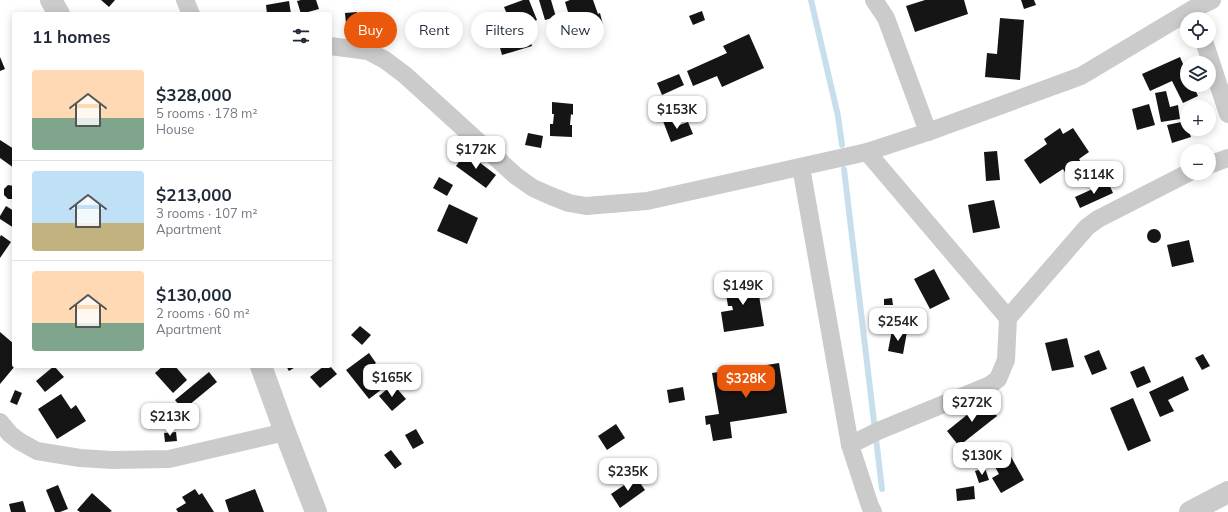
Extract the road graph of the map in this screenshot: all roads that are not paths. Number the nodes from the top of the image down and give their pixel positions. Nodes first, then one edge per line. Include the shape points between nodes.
1 (51, 0) edge
2 (185, 0) edge
3 (874, 0) edge
4 (1212, 0) edge
5 (58, 12) edge
6 (190, 12) edge
7 (1197, 12) edge
8 (1180, 22) edge
9 (332, 46) edge
10 (1206, 48) edge
11 (1228, 114) edge
12 (928, 132) junction
13 (867, 152) junction
14 (1228, 158) edge
15 (1216, 162) edge
16 (801, 167) junction
17 (1180, 177) edge
18 (1008, 318) junction
19 (262, 368) edge
20 (0, 422) edge
21 (285, 432) junction
22 (864, 438) junction
23 (1228, 492) edge
24 (316, 512) edge
25 (873, 512) edge
26 (1190, 512) edge

1 - 5 street
2 - 6 street
3 - 12 street via 886,18
4 - 7 street
8 - 12 street via 1081,76
9 - 16 street via 368,51 385,60 405,75 516,176 533,188 569,203 586,206 647,201
10 - 11 street
12 - 13 street
13 - 16 street
13 - 18 street
14 - 15 street
16 - 22 street
17 - 18 street via 1087,227
18 - 22 street via 1006,360 998,379 990,385
19 - 21 street
20 - 21 street via 10,434 37,451 112,460 169,459
21 - 24 street
22 - 25 street via 870,506
23 - 26 street

